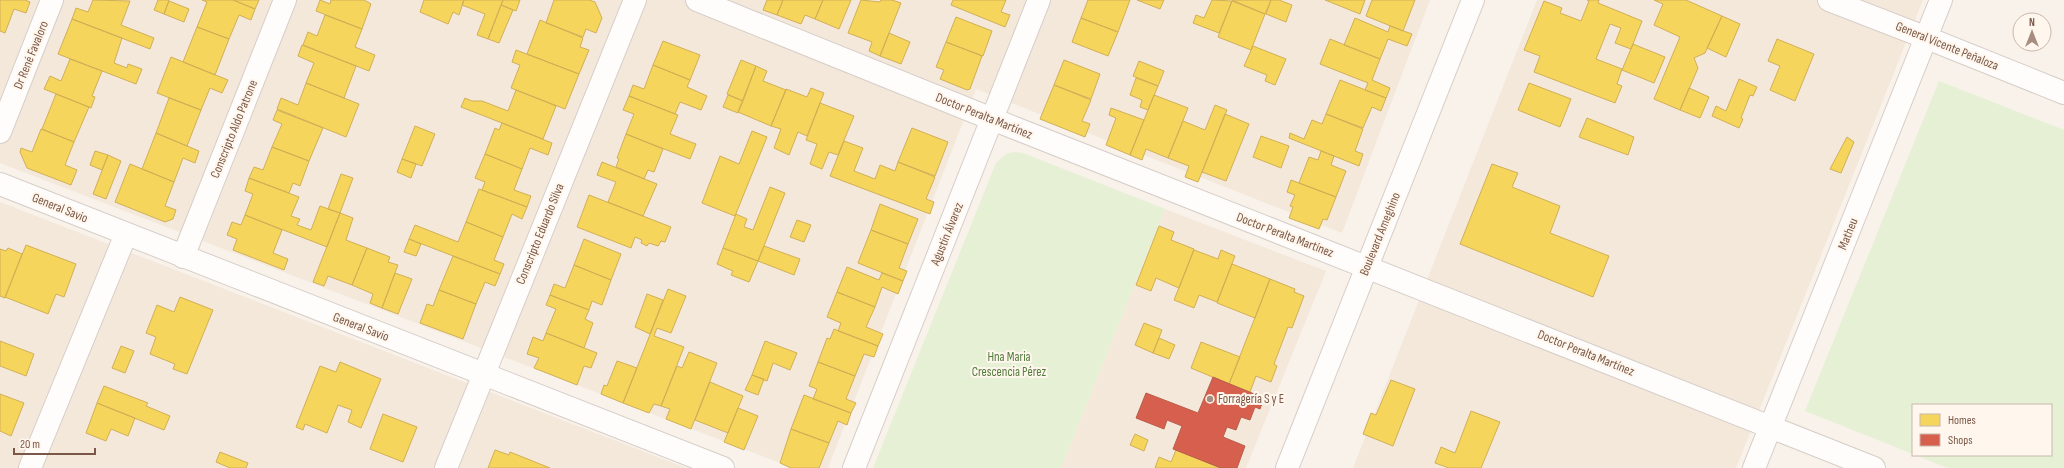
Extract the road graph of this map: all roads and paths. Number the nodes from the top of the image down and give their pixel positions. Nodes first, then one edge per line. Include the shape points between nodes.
1 (52, 0) edge
2 (285, 0) edge
3 (635, 0) edge
4 (697, 0) edge
5 (1039, 0) edge
6 (1474, 0) edge
7 (1828, 0) edge
8 (1941, 0) edge
9 (1927, 38) junction
10 (2064, 93) edge
11 (992, 120) junction
12 (0, 132) edge
13 (0, 184) edge
14 (126, 234) junction
15 (183, 257) junction
16 (1367, 267) junction
17 (483, 375) junction
18 (1771, 426) junction
19 (30, 468) edge
20 (446, 468) edge
21 (723, 468) edge
22 (854, 468) edge
23 (1287, 468) edge
24 (1754, 468) edge
25 (1874, 468) edge

1 - 12 street, Dr René Favaloro
2 - 15 street, Conscripto Aldo Patrone
3 - 17 street, Conscripto Eduardo Silva
4 - 11 street, Doctor Peralta Martínez
5 - 11 street, Agustín Álvarez
6 - 16 street, Boulevard Ameghino
7 - 9 street, General Vicente Peñaloza
8 - 9 street, Matheu
9 - 10 street, General Vicente Peñaloza
9 - 18 street, Matheu
11 - 16 street, Doctor Peralta Martínez
11 - 22 street, Agustín Álvarez
13 - 14 street, General Savio
14 - 15 street, General Savio
14 - 19 street
15 - 17 street, General Savio
16 - 18 street, Doctor Peralta Martínez
16 - 23 street, Boulevard Ameghino
17 - 20 street, Conscripto Eduardo Silva
17 - 21 street, General Savio
18 - 24 street, Matheu
18 - 25 street, Doctor Peralta Martínez

